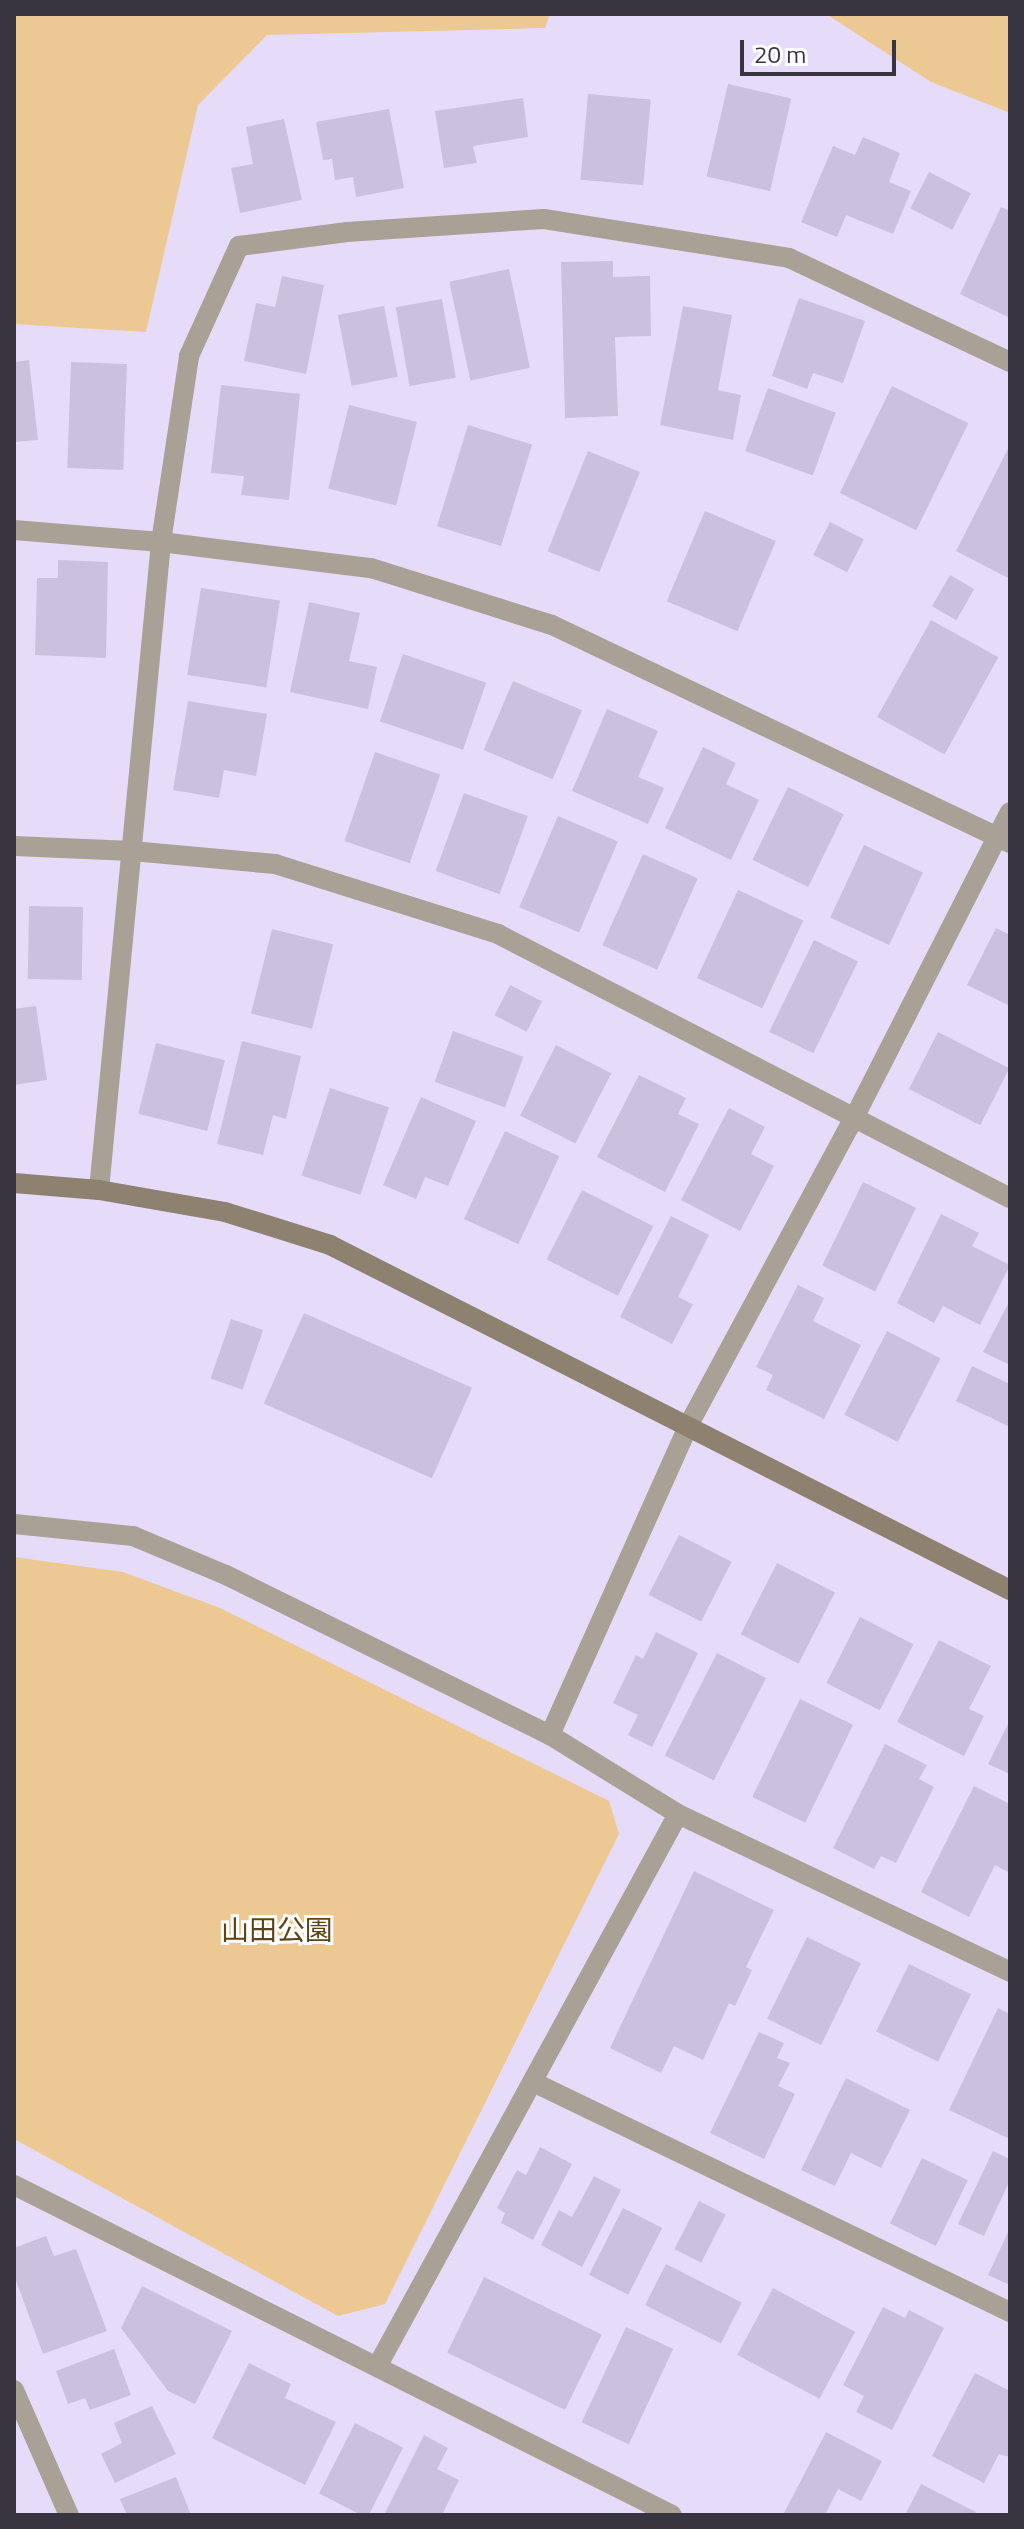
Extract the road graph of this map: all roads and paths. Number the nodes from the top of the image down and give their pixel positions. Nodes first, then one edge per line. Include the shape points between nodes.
1 (1010, 362) edge
2 (14, 530) edge
3 (161, 542) junction
4 (1010, 812) edge
5 (1004, 840) edge
6 (14, 846) edge
7 (132, 851) junction
8 (854, 1118) junction
9 (14, 1183) edge
10 (99, 1190) junction
11 (1010, 1198) edge
12 (688, 1426) junction
13 (14, 1524) edge
14 (1010, 1590) edge
15 (550, 1735) junction
16 (678, 1814) junction
17 (1010, 1972) edge
18 (533, 2082) junction
19 (14, 2185) edge
20 (1010, 2312) edge
21 (378, 2365) junction
22 (14, 2390) edge
23 (69, 2515) edge
24 (672, 2515) edge

1 - 3 street via 789,258 544,219 347,232 239,246 189,356
2 - 3 street
3 - 5 street via 371,568 552,625
3 - 7 street
4 - 5 street
5 - 8 street
6 - 7 street
7 - 8 street via 275,864 498,934
7 - 10 street
8 - 11 street
8 - 12 street
9 - 10 street
10 - 12 street via 225,1212 330,1245
12 - 14 street
12 - 15 street
13 - 15 street via 133,1536 226,1575
15 - 16 street
16 - 17 street
16 - 18 street
18 - 20 street
18 - 21 street
19 - 21 street
21 - 24 street
22 - 23 street

